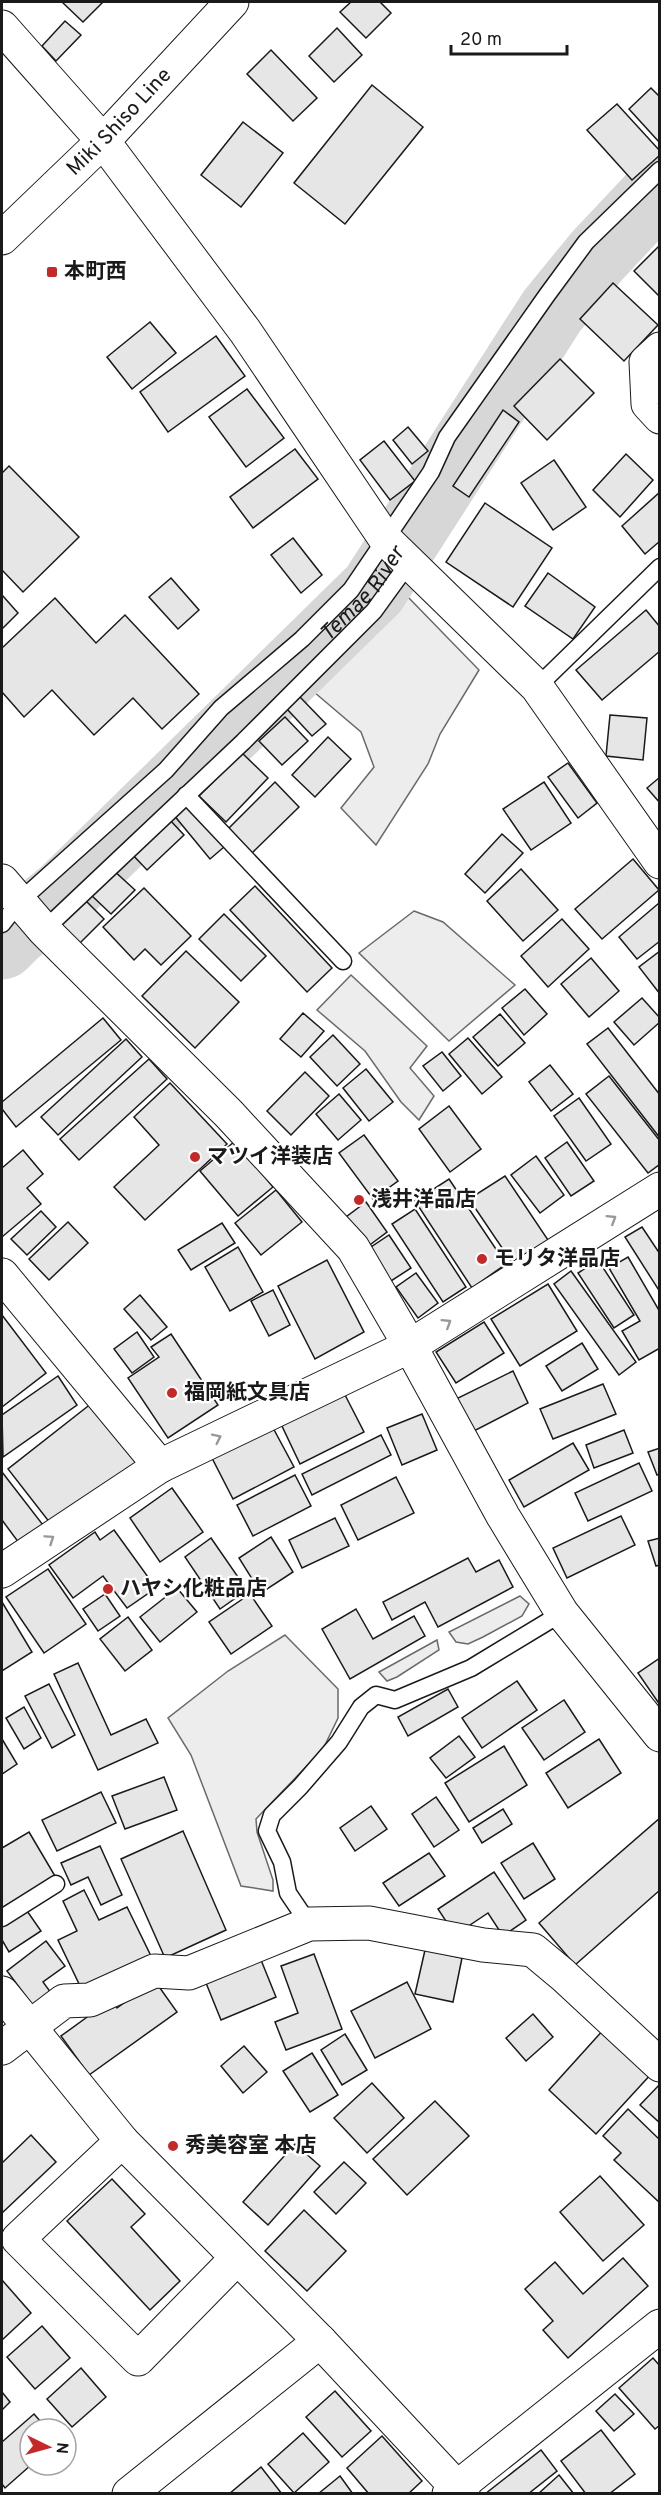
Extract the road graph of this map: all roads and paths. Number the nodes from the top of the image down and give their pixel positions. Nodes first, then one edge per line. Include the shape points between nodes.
1 (232, 2) edge
2 (2, 27) edge
3 (103, 141) junction
4 (660, 170) edge
5 (2, 238) edge
6 (660, 349) edge
7 (660, 417) edge
8 (386, 540) junction
9 (408, 564) junction
10 (660, 567) edge
11 (537, 687) junction
12 (186, 795) junction
13 (660, 862) edge
14 (8, 902) edge
15 (44, 930) junction
16 (343, 961) dead end
17 (660, 1189) edge
18 (2, 1275) edge
19 (411, 1346) junction
20 (160, 1466) junction
21 (2, 1571) edge
22 (562, 1613) junction
23 (660, 1736) edge
24 (56, 1884) dead end
25 (2, 1918) edge
26 (309, 1924) junction
27 (2, 1993) edge
28 (29, 2028) junction
29 (2, 2048) edge
30 (660, 2066) edge
31 (122, 2141) junction
32 (237, 2258) junction
33 (660, 2326) edge
34 (320, 2341) junction
35 (456, 2491) edge
36 (132, 2493) edge

1 - 3 street, Miki Shiso Line
2 - 3 street
3 - 5 street, Miki Shiso Line
3 - 8 street via 245,330
4 - 8 lane via 586,242 447,437 431,472
6 - 7 street via 646,362 648,404
8 - 9 street
8 - 14 lane via 351,590 302,639 221,708 166,770
9 - 11 street
9 - 12 lane via 374,611
10 - 11 lane
11 - 13 street
12 - 15 lane
12 - 16 lane
14 - 15 street
15 - 19 street via 229,1114 352,1248
19 -> 17 street
18 - 20 street
20 -> 19 street
19 - 22 street via 503,1516
21 -> 20 street
22 - 23 street
22 - 26 lane via 471,1668 395,1700 376,1695 361,1707 339,1742 272,1815 267,1831 282,1862 288,1893
24 - 25 lane
26 - 28 street via 189,1973 154,1971 90,2000 64,2001
26 - 30 street via 369,1923 483,1946 533,1950
27 - 28 street
28 - 29 street
28 - 31 street
31 - 32 street
31 - 32 street via 18,2239 138,2359
32 - 34 street
33 - 35 street
34 - 35 street
34 - 36 street

